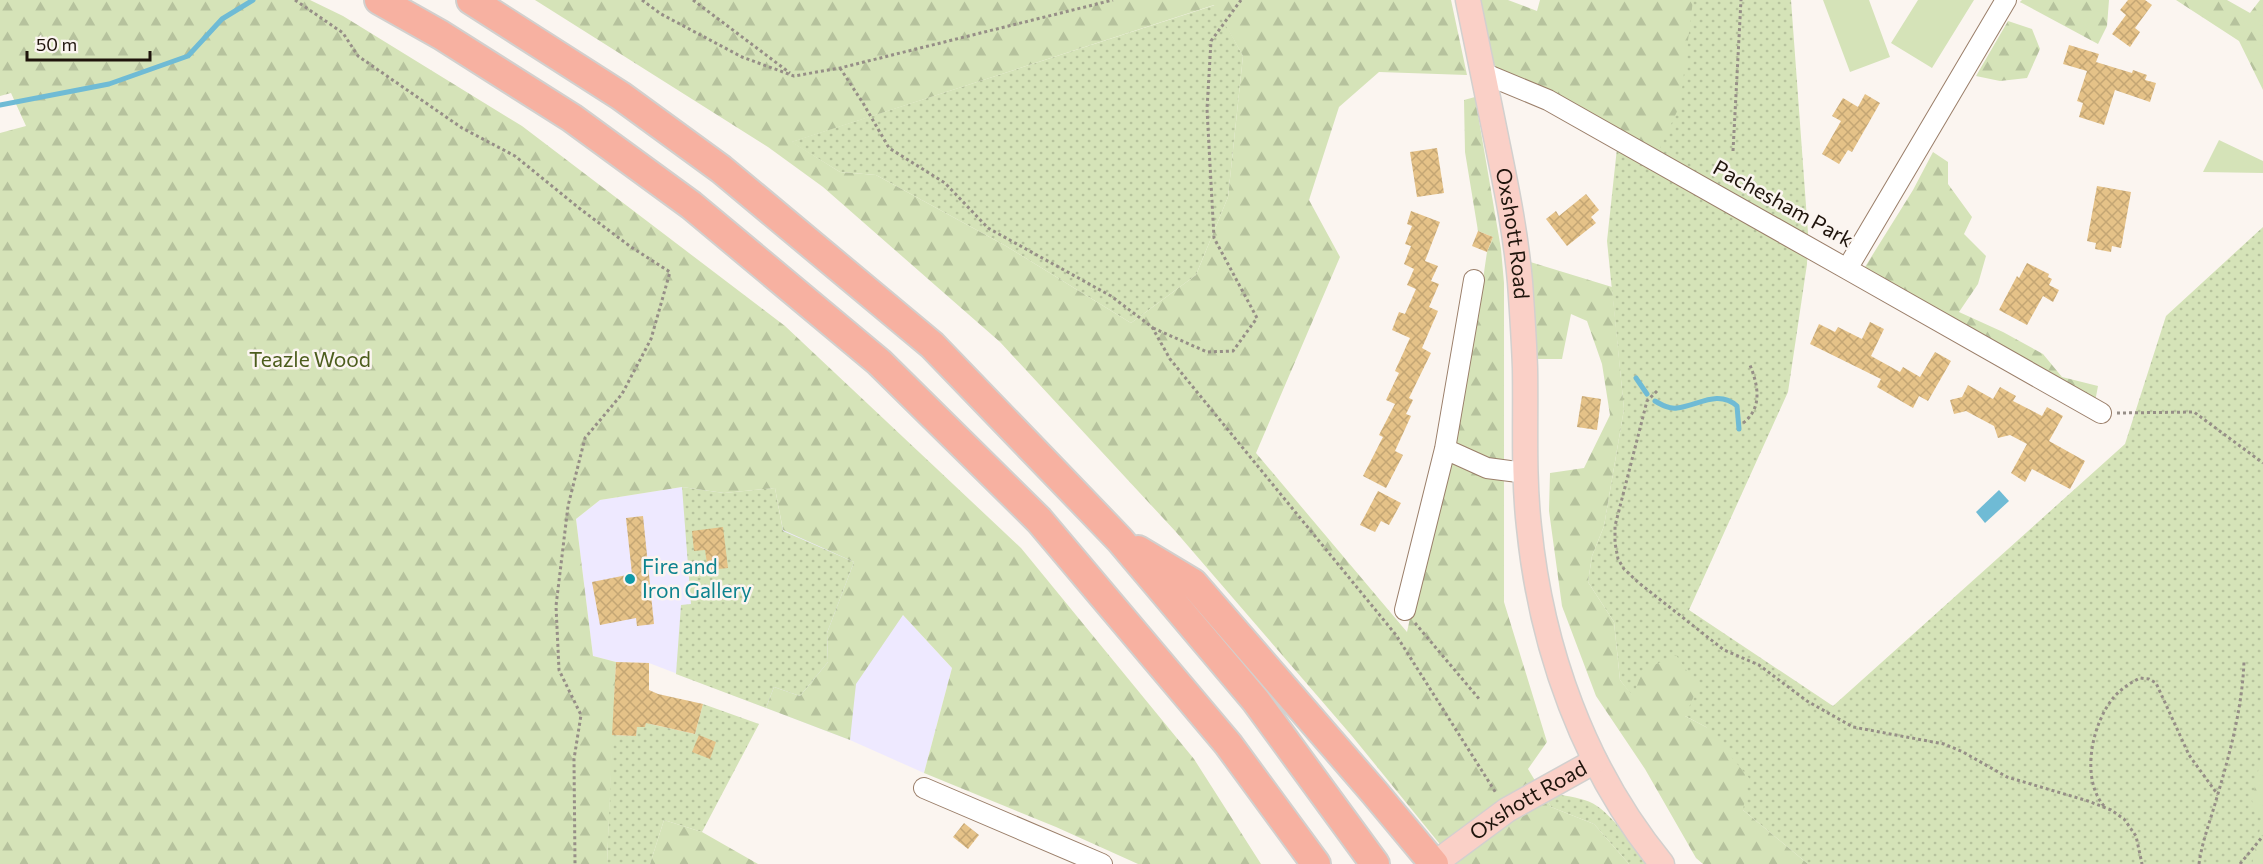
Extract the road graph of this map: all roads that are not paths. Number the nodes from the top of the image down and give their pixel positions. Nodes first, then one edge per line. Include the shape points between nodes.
1 (379, 0) edge
2 (471, 0) edge
3 (1468, 0) edge
4 (2006, 0) edge
5 (1484, 73) junction
6 (1846, 269) junction
7 (1474, 280) dead end
8 (2101, 413) road end
9 (1445, 449) junction
10 (1526, 473) junction
11 (1120, 540) junction
12 (1405, 610) road end
13 (1595, 761) junction
14 (924, 788) dead end
15 (1102, 864) edge
16 (1316, 864) edge
17 (1375, 864) edge
18 (1434, 864) edge
19 (1662, 864) edge

1 - 16 highway via 572,118 691,206 879,362 1039,520 1228,744
2 - 11 highway via 621,96 730,177 932,345
3 - 5 main road, Oxshott Road
4 - 6 street, Pachesham Park
5 - 6 street, Pachesham Park via 1548,100
5 - 10 main road, Oxshott Road via 1520,280
6 - 8 street
7 - 9 street, Oxshott Road
9 - 10 street via 1487,468
9 - 12 street, Oxshott Road
10 - 13 main road, Oxshott Road via 1537,586 1549,638 1568,700
11 - 17 highway via 1256,701
11 - 18 highway via 1193,583
13 - 18 main road, Oxshott Road via 1503,812
13 - 19 main road, Oxshott Road via 1639,835
14 - 15 street

